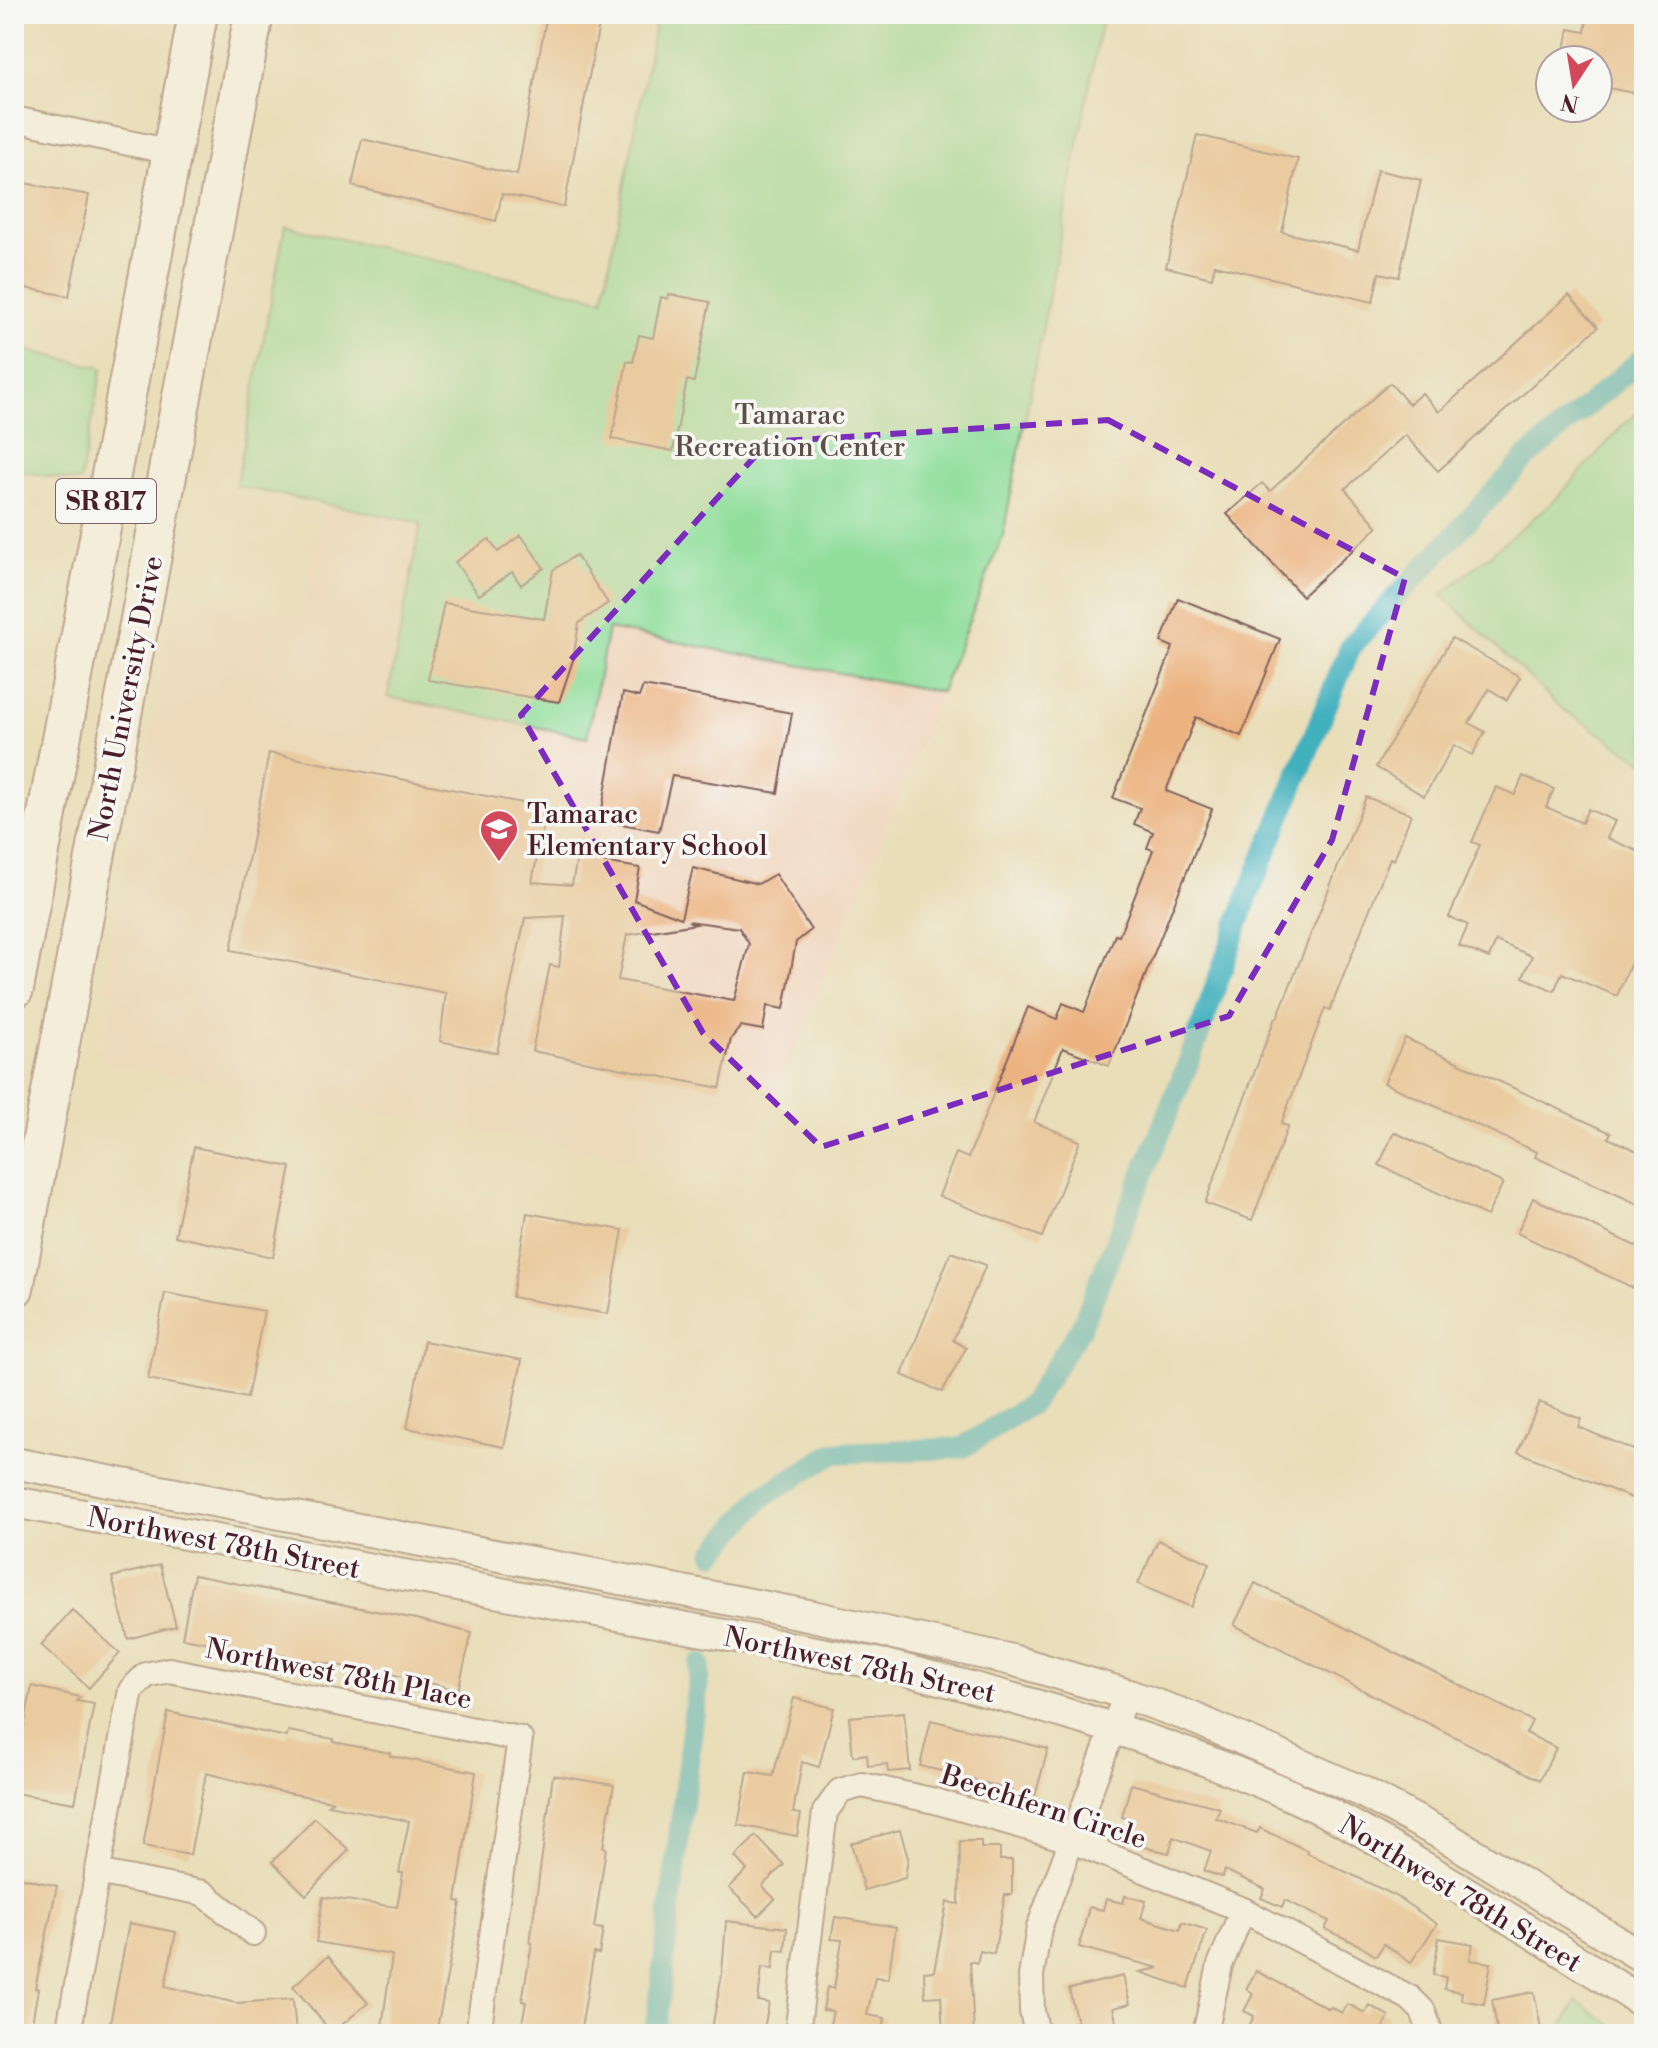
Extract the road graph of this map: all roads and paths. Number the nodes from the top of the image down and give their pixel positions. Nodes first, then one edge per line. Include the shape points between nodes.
1 (200, 14) edge
2 (254, 14) edge
3 (14, 119) edge
4 (172, 152) junction
5 (228, 156) junction
6 (205, 278) junction
7 (53, 785) junction
8 (89, 889) junction
9 (14, 989) edge
10 (14, 1288) edge
11 (14, 1463) edge
12 (14, 1502) edge
13 (1126, 1694) junction
14 (1114, 1727) junction
15 (1070, 1840) junction
16 (97, 1872) junction
17 (1243, 1910) junction
18 (253, 1933) dead end
19 (1644, 1958) edge
20 (1644, 2003) edge
21 (68, 2034) edge
22 (478, 2034) edge
23 (797, 2034) edge
24 (1037, 2034) edge
25 (1205, 2034) edge
26 (1431, 2034) edge

1 - 4 main road, North University Drive / SR 817
1 - 5 main road via 204,120 212,142
2 - 5 main road, North University Drive / SR 817
3 - 4 street
4 - 6 main road via 195,175
4 - 7 main road, North University Drive / SR 817
5 - 6 main road, North University Drive / SR 817
6 - 8 main road, North University Drive / SR 817
7 - 8 main road via 64,793 77,823
7 - 9 main road, North University Drive / SR 817
8 - 10 main road, North University Drive / SR 817
11 - 13 street, Northwest 78th Street via 848,1624 1012,1660
12 - 14 street, Northwest 78th Street via 885,1665
13 - 14 street
13 - 19 street, Northwest 78th Street via 1361,1791
14 - 15 street
14 - 20 street, Northwest 78th Street via 1210,1760 1318,1808
15 - 17 street, Beechfern Circle
15 - 23 street, Beechfern Circle via 920,1797 862,1785 840,1791 825,1812
15 - 24 street via 1036,1944 1031,1976
16 - 18 street via 203,1893
16 - 21 street
16 - 22 street, Northwest 78th Place via 131,1690 146,1675 169,1670 520,1739
17 - 25 street via 1220,1965
17 - 26 street, Beechfern Circle via 1410,1998 1423,2011

